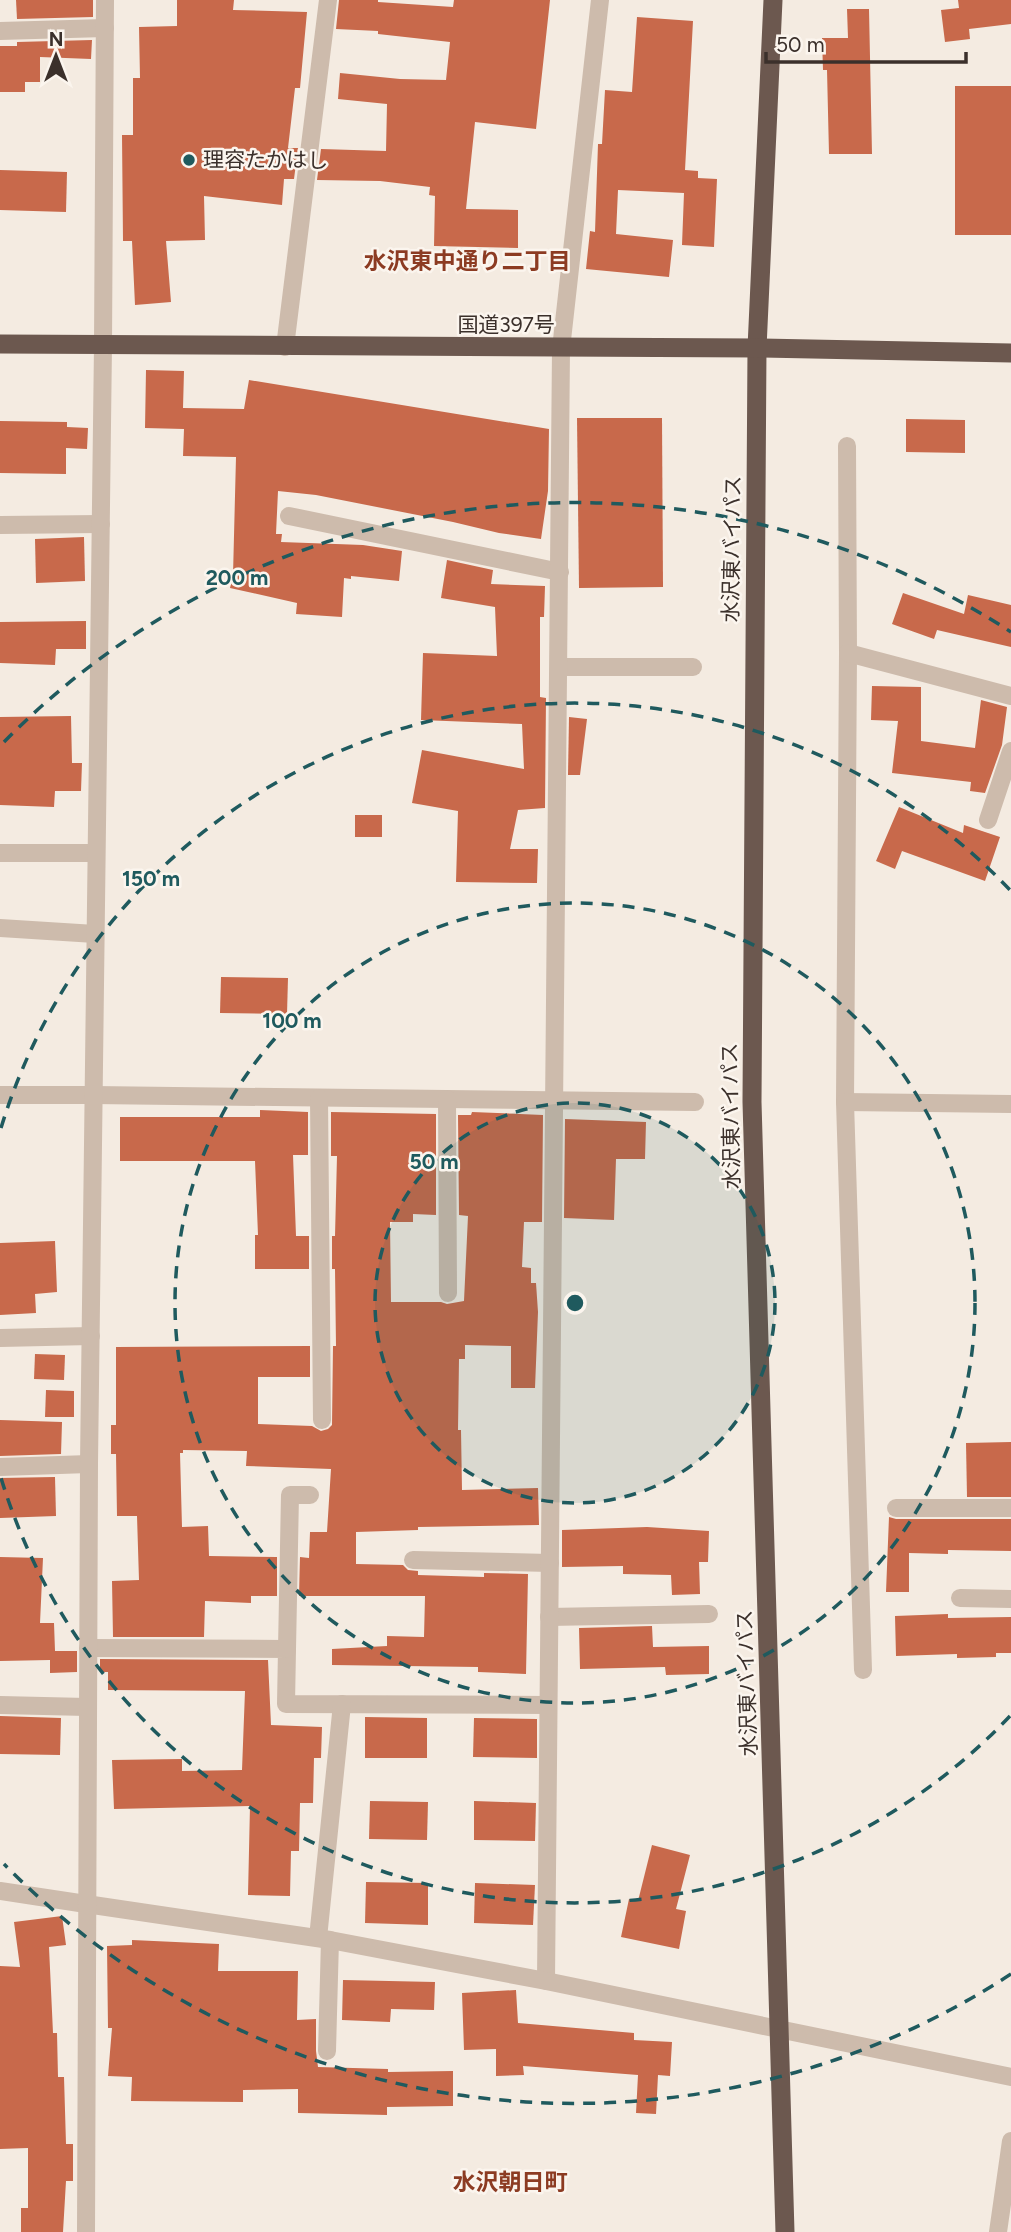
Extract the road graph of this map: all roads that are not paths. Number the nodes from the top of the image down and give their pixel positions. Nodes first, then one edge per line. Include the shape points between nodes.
1 (105, 0) edge
2 (328, 0) edge
3 (600, 0) edge
4 (773, 0) edge
5 (105, 28) junction
6 (0, 31) edge
7 (0, 344) edge
8 (103, 345) junction
9 (285, 347) junction
10 (757, 348) junction
11 (561, 349) junction
12 (1011, 353) edge
13 (847, 446) dead end
14 (289, 516) dead end
15 (101, 524) junction
16 (0, 525) edge
17 (560, 572) junction
18 (848, 653) junction
19 (559, 667) junction
20 (693, 667) dead end
21 (1011, 696) edge
22 (1011, 751) edge
23 (988, 820) dead end
24 (0, 853) edge
25 (96, 853) junction
26 (0, 928) edge
27 (95, 934) junction
28 (0, 1095) edge
29 (93, 1095) junction
30 (319, 1098) junction
31 (447, 1099) junction
32 (554, 1100) junction
33 (695, 1102) dead end
34 (845, 1102) junction
35 (1011, 1104) edge
36 (448, 1293) dead end
37 (91, 1336) junction
38 (0, 1338) edge
39 (322, 1420) dead end
40 (89, 1465) junction
41 (0, 1467) edge
42 (310, 1495) dead end
43 (896, 1508) dead end
44 (1011, 1508) edge
45 (413, 1560) dead end
46 (550, 1563) junction
47 (960, 1598) dead end
48 (1011, 1600) edge
49 (709, 1614) dead end
50 (549, 1617) junction
51 (88, 1648) junction
52 (287, 1649) junction
53 (863, 1670) dead end
54 (342, 1704) junction
55 (0, 1705) edge
56 (548, 1705) junction
57 (87, 1707) junction
58 (0, 1891) edge
59 (86, 1904) junction
60 (324, 1939) junction
61 (546, 1981) junction
62 (780, 2031) junction
63 (327, 2051) dead end
64 (1011, 2077) edge
65 (1011, 2141) edge
66 (86, 2232) edge
67 (785, 2232) edge
68 (998, 2232) edge

1 - 5 street
2 - 9 street
3 - 11 street
4 - 10 highway, 水沢東バイパス
5 - 6 street
5 - 8 street
7 - 8 highway, 国道397号
8 - 9 highway, 国道397号
8 - 15 street
9 - 11 highway, 国道397号
10 - 11 highway, 国道397号
10 - 12 highway, 国道397号
10 - 62 highway, 水沢東バイパス via 752,1102
11 - 17 street
13 - 18 street
14 - 17 street
15 - 16 street
15 - 25 street
17 - 19 street
18 - 21 street
18 - 34 street
19 - 20 street
19 - 32 street
22 - 23 street
24 - 25 street
25 - 27 street
26 - 27 street
27 - 29 street
28 - 29 street
29 - 30 street
29 - 37 street
30 - 31 street
30 - 39 street
31 - 32 street
31 - 36 street
32 - 33 street
32 - 46 street
34 - 35 street
34 - 53 street
37 - 38 street
37 - 40 street
40 - 41 street
40 - 51 street
42 - 52 street via 290,1495
43 - 44 street
45 - 46 street
46 - 50 street
47 - 48 street
49 - 50 street
50 - 56 street
51 - 52 street
51 - 57 street
52 - 54 street via 286,1703
54 - 56 street
54 - 60 street
55 - 57 street
56 - 61 street
57 - 59 street
58 - 59 street
59 - 60 street
59 - 66 street
60 - 61 street
60 - 63 street
61 - 62 street
62 - 64 street
62 - 67 highway, 水沢東バイパス
65 - 68 street

